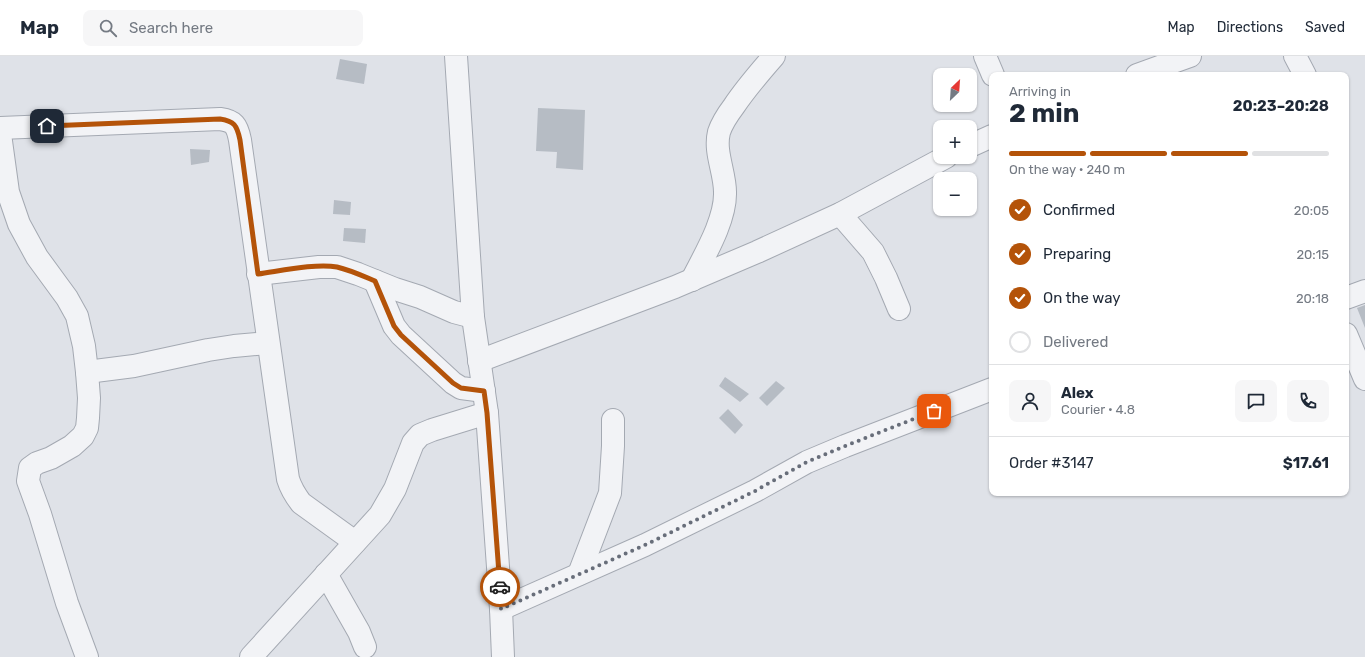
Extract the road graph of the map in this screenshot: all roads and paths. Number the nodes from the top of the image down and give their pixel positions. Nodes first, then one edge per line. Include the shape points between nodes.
1 (456, 56) edge
2 (774, 56) edge
3 (985, 56) edge
4 (1190, 56) edge
5 (1295, 56) edge
6 (1162, 61) edge
7 (992, 72) edge
8 (1142, 72) edge
9 (1303, 72) edge
10 (0, 128) edge
11 (0, 134) edge
12 (989, 137) edge
13 (977, 143) edge
14 (933, 164) edge
15 (840, 214) junction
16 (258, 274) junction
17 (692, 280) junction
18 (375, 281) junction
19 (1365, 291) edge
20 (1349, 297) edge
21 (899, 309) dead end
22 (473, 317) junction
23 (1349, 341) edge
24 (268, 343) junction
25 (479, 361) junction
26 (87, 372) junction
27 (1365, 379) edge
28 (989, 390) edge
29 (484, 391) junction
30 (487, 413) junction
31 (613, 420) dead end
32 (355, 542) junction
33 (326, 574) junction
34 (580, 574) junction
35 (501, 609) junction
36 (365, 647) dead end
37 (87, 657) edge
38 (251, 657) edge
39 (503, 657) edge

1 - 22 street
2 - 17 street via 748,85 719,132 718,150 725,194 722,214
3 - 7 street
4 - 6 street
5 - 9 street
6 - 8 street
10 - 16 street via 229,120 238,131
11 - 26 street via 8,192 19,224 37,257 77,316
12 - 13 street
14 - 15 street
15 - 17 street
15 - 21 street via 873,252
16 - 18 street via 319,266 336,267
16 - 24 street
17 - 25 street
18 - 22 street
18 - 29 street via 394,326 401,335 453,383 461,388
19 - 20 street
22 - 25 street
23 - 27 street
24 - 26 street via 188,353 134,366
24 - 32 street via 291,488 301,503
25 - 29 street
26 - 37 street via 88,418 83,436 72,446 30,468 28,481
28 - 34 street via 807,462 755,491
29 - 30 street
30 - 32 street via 420,435 413,443 395,489 380,515
30 - 35 street
31 - 34 street via 610,493
32 - 33 street
33 - 36 street via 360,632
33 - 38 street
34 - 35 street
35 - 39 street

